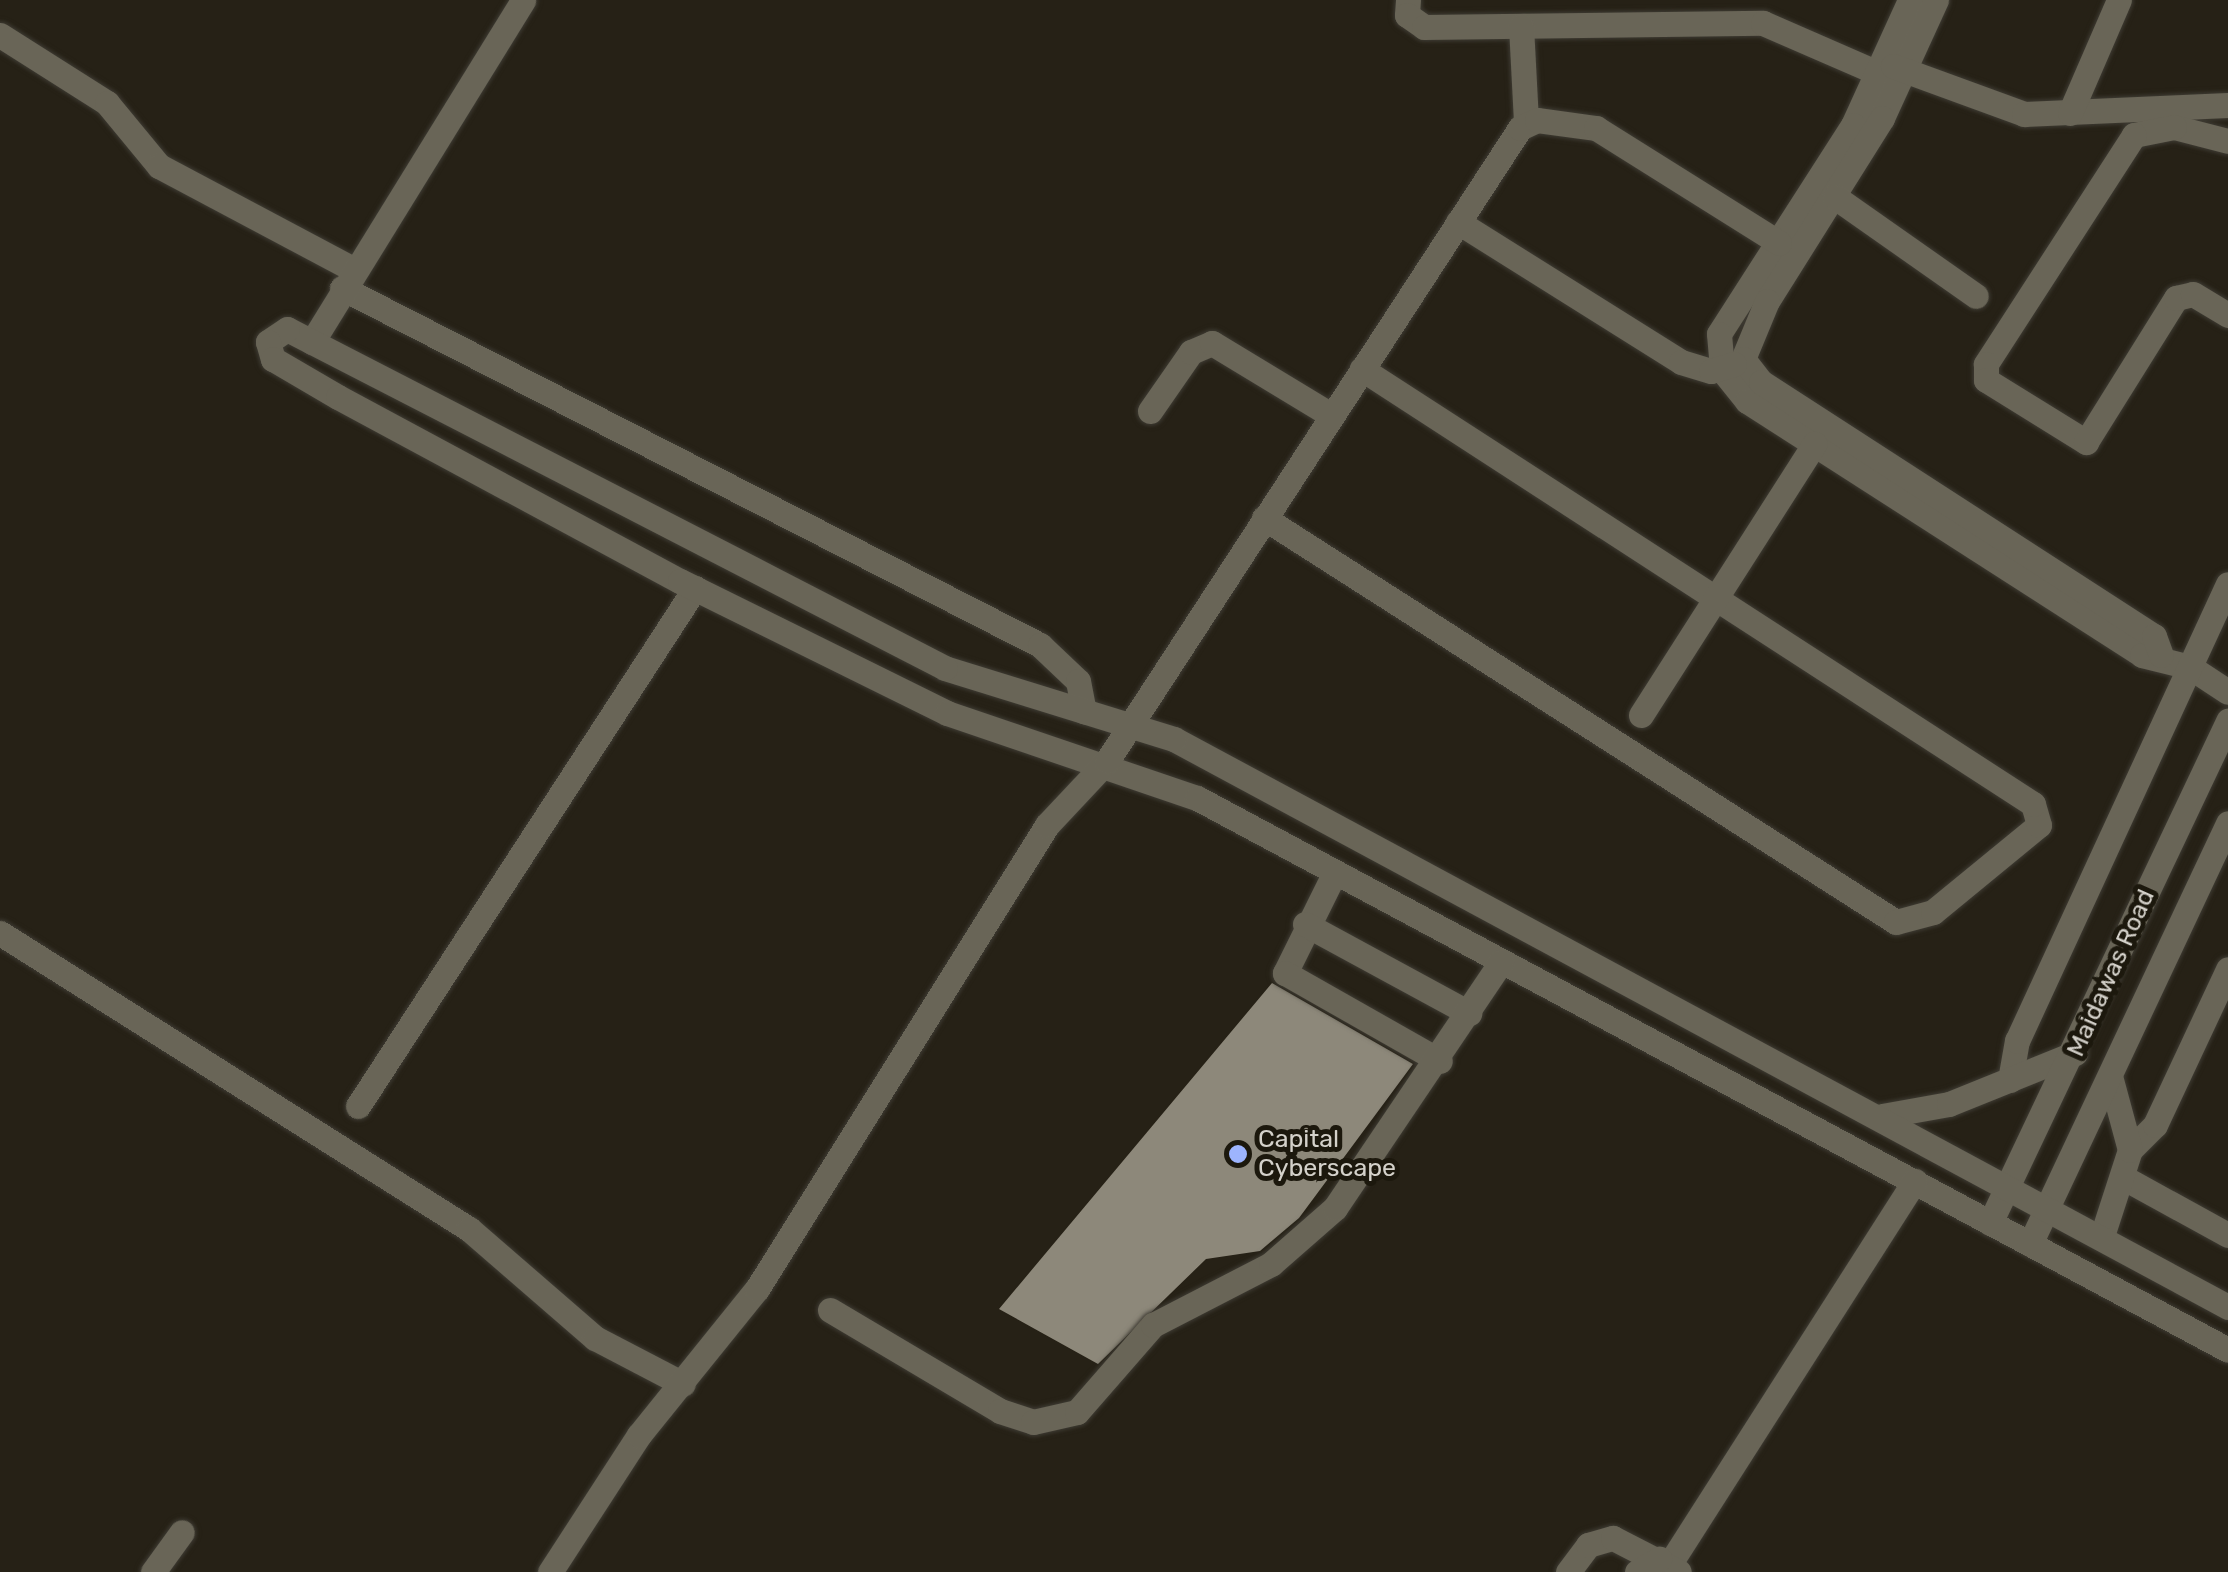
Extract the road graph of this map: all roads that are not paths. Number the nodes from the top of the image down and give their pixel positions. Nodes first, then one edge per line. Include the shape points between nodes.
1 (523, 0) edge
2 (1408, 0) edge
3 (1910, 0) edge
4 (1936, 0) edge
5 (2119, 0) edge
6 (1737, 11) edge
7 (1521, 26) junction
8 (0, 36) edge
9 (1889, 68) junction
10 (2228, 104) edge
11 (2070, 113) junction
12 (2141, 119) junction
13 (1526, 122) junction
14 (2228, 142) edge
15 (1835, 197) junction
16 (1458, 222) junction
17 (1779, 242) junction
18 (347, 279) junction
19 (1976, 296) dead end
20 (2228, 314) edge
21 (312, 342) junction
22 (1732, 364) junction
23 (1362, 369) junction
24 (1150, 411) dead end
25 (1331, 415) junction
26 (1814, 444) junction
27 (1264, 518) junction
28 (2228, 584) edge
29 (694, 588) junction
30 (1716, 599) junction
31 (2161, 655) junction
32 (2190, 667) junction
33 (2228, 692) edge
34 (1084, 712) junction
35 (1641, 715) dead end
36 (2228, 721) edge
37 (1132, 724) junction
38 (1106, 761) junction
39 (2228, 823) edge
40 (1335, 872) junction
41 (1305, 924) junction
42 (0, 933) edge
43 (1502, 962) junction
44 (2228, 969) edge
45 (1469, 1013) junction
46 (2075, 1053) junction
47 (1440, 1060) junction
48 (2110, 1076) junction
49 (2010, 1080) junction
50 (358, 1106) dead end
51 (1882, 1116) junction
52 (2130, 1150) junction
53 (2126, 1179) junction
54 (1914, 1181) junction
55 (2010, 1185) junction
56 (2048, 1207) junction
57 (1990, 1223) junction
58 (2228, 1235) edge
59 (2102, 1236) junction
60 (2030, 1244) junction
61 (2228, 1306) edge
62 (830, 1310) dead end
63 (2228, 1350) edge
64 (684, 1384) junction
65 (182, 1532) dead end
66 (1661, 1567) edge
67 (153, 1572) edge
68 (550, 1572) edge
69 (1568, 1572) edge

1 - 18 street
2 - 7 street via 1408,15 1424,28
3 - 9 street
4 - 9 street
5 - 11 street
6 - 7 street
6 - 9 street
7 - 13 street
8 - 18 street via 107,104 159,166
9 - 11 street via 2008,112
9 - 15 street
9 - 17 street
10 - 12 street
11 - 12 street
12 - 14 street
12 - 20 street via 1986,364 1986,380 2086,442 2176,298 2193,294
13 - 16 street
13 - 17 street via 1610,134
15 - 19 street
15 - 22 street
16 - 22 street via 1681,362
16 - 23 street
17 - 22 street via 1720,334
18 - 21 street
18 - 34 street via 1024,637 1068,667
21 - 29 street via 279,330 268,354
21 - 34 street via 927,660
22 - 26 street via 1748,400
22 - 31 street via 2154,636
23 - 25 street
23 - 30 street
24 - 25 street via 1191,352 1212,343
25 - 27 street
26 - 30 street
26 - 31 street via 2142,655
27 - 30 street via 1896,922 1934,912 2039,825 2033,804
27 - 37 street
28 - 32 street
29 - 38 street via 948,713
29 - 50 street
30 - 35 street
31 - 32 street
32 - 33 street
32 - 49 street via 2017,1040
34 - 37 street
36 - 46 street, Maidawas Road
37 - 38 street
37 - 51 street
38 - 40 street
38 - 64 street via 1047,825 757,1289
39 - 48 street, Maidawas Road
40 - 41 street
40 - 43 street
41 - 45 street
41 - 47 street via 1283,966 1291,980
42 - 64 street via 468,1229 594,1338
43 - 45 street
43 - 54 street
44 - 52 street via 2155,1125
45 - 47 street
46 - 49 street
46 - 55 street, Maidawas Road
47 - 62 street via 1335,1208 1271,1264 1154,1324 1077,1412 1032,1422 1000,1410
48 - 52 street
48 - 56 street, Maidawas Road
49 - 51 street
51 - 55 street
52 - 53 street
53 - 58 street
53 - 59 street
54 - 57 street
54 - 66 street
55 - 56 street
55 - 57 street, Maidawas Road
56 - 59 street
56 - 60 street, Maidawas Road
57 - 60 street
59 - 61 street
60 - 63 street
64 - 68 street
65 - 67 street
66 - 69 street via 1606,1539

